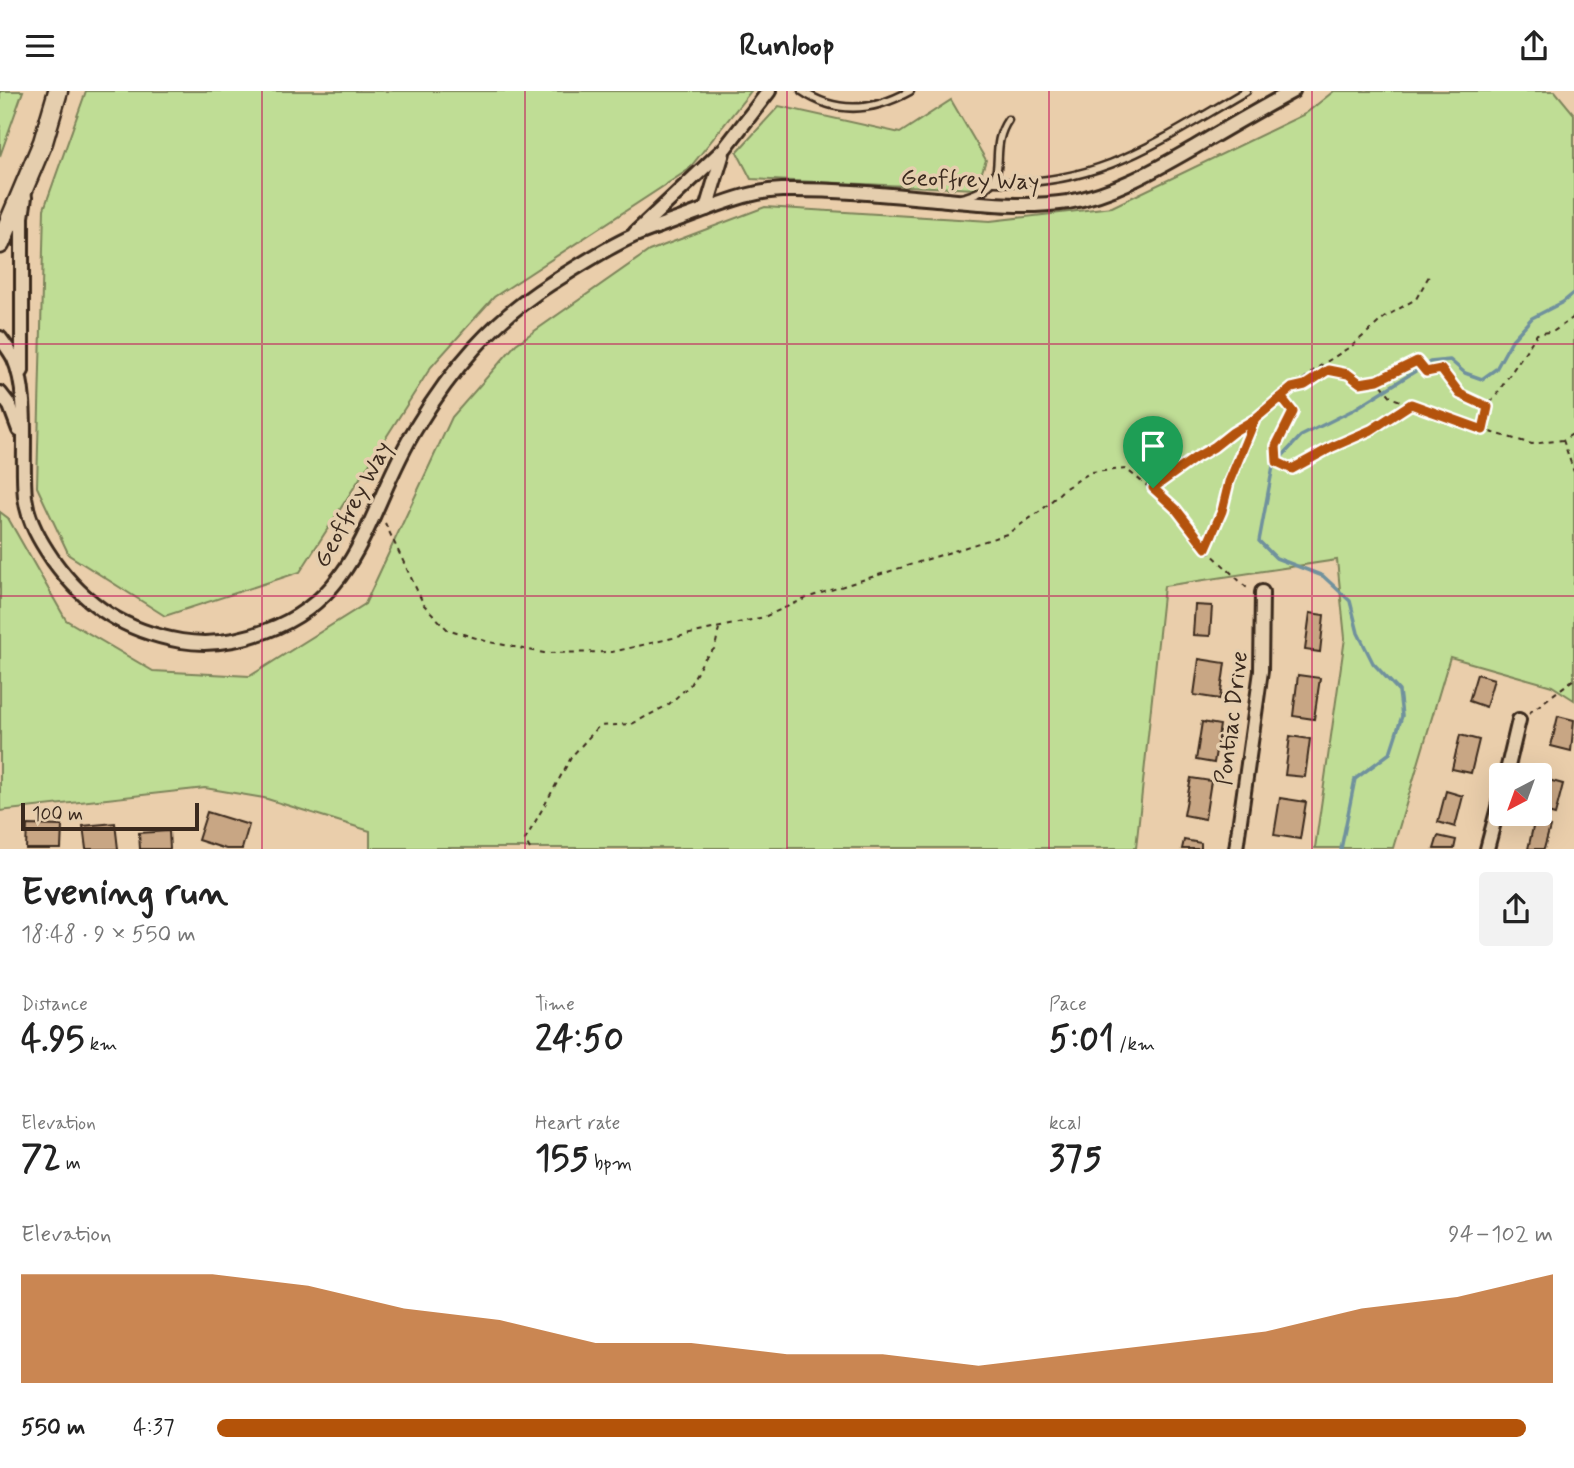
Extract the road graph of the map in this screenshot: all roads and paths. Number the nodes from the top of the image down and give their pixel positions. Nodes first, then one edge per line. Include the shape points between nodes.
1 (58, 91) edge
2 (769, 91) edge
3 (802, 91) edge
4 (910, 91) edge
5 (1246, 91) edge
6 (1293, 91) edge
7 (1009, 120) dead end
8 (725, 148) junction
9 (994, 182) junction
10 (26, 185) junction
11 (949, 200) junction
12 (706, 209) junction
13 (630, 238) junction
14 (0, 244) edge
15 (1429, 276) dead end
16 (1574, 317) edge
17 (0, 338) edge
18 (1378, 380) junction
19 (22, 386) junction
20 (1292, 388) junction
21 (0, 393) edge
22 (1281, 397) junction
23 (1411, 404) junction
24 (1488, 407) junction
25 (1255, 419) junction
26 (1483, 430) junction
27 (1574, 433) edge
28 (1563, 440) junction
29 (23, 442) junction
30 (1574, 472) edge
31 (1153, 488) junction
32 (374, 515) junction
33 (1206, 548) junction
34 (1262, 592) joint
35 (719, 627) junction
36 (1574, 679) edge
37 (1519, 720) joint
38 (1509, 763) edge
39 (1494, 826) edge
40 (530, 849) edge
41 (1236, 849) edge
42 (1488, 849) edge

1 - 10 main road
2 - 8 street, Geoffrey Way
3 - 4 lane via 830,105 859,109
5 - 9 lane via 1123,160 1064,178 1022,184
6 - 11 street, Geoffrey Way via 1110,191 1017,206
7 - 9 lane via 1000,132
8 - 12 street, Geoffrey Way
8 - 13 street, Geoffrey Way
9 - 11 lane via 976,194
10 - 14 main road
10 - 19 street
11 - 12 street, Geoffrey Way via 779,190 741,196
12 - 13 street, Geoffrey Way
13 - 32 street, Geoffrey Way via 545,287 475,346 414,432
15 - 20 path via 1416,299
16 - 24 path via 1554,331 1537,334
17 - 19 street, Geoffrey Way via 14,359
18 - 20 path via 1360,383 1348,374 1328,370
18 - 23 path via 1392,398
18 - 24 path via 1417,361 1426,372 1441,369 1460,394
19 - 29 street, Geoffrey Way
20 - 22 path
21 - 29 street via 10,406
22 - 23 path via 1293,412 1276,446 1277,462 1292,469 1371,430
22 - 25 path
23 - 26 path
24 - 26 path
25 - 31 path
25 - 33 path
26 - 28 path via 1532,444
27 - 28 path
28 - 30 path
29 - 32 street, Geoffrey Way via 26,505 38,537 72,585 118,621 184,642 241,640 279,627 316,605 346,572
31 - 33 path
31 - 35 path via 1126,469 1091,472 1007,534 809,597 764,617
32 - 35 path via 386,523 424,605 447,629 544,653 612,652
33 - 34 path via 1246,587
34 - 41 street, Pontiac Drive via 1261,671
35 - 40 path via 715,648 690,685 668,705 632,724 598,726 572,756 525,840
36 - 37 path
37 - 38 street
39 - 42 street

